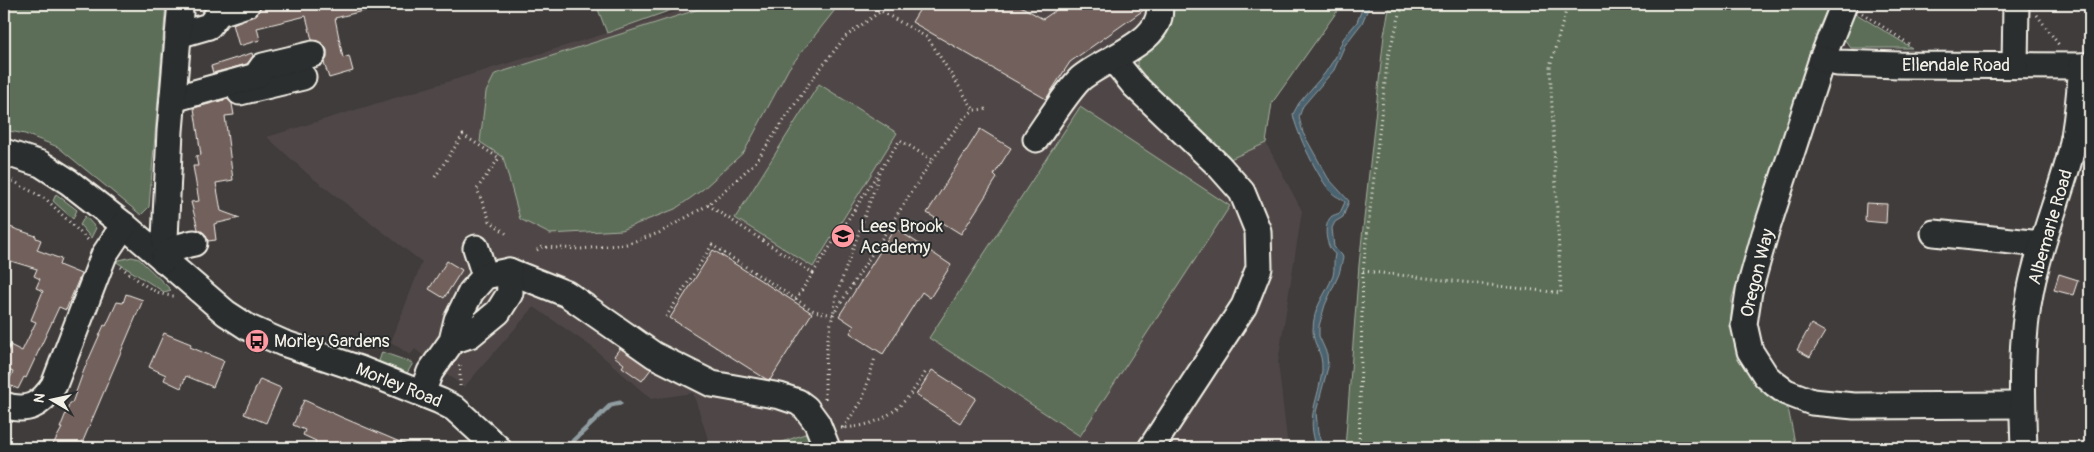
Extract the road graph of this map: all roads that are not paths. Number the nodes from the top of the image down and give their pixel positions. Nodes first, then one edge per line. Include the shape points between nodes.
1 (247, 4) edge
2 (1159, 4) edge
3 (1849, 6) edge
4 (2026, 8) edge
5 (313, 54) dead end
6 (1113, 59) junction
7 (1822, 59) junction
8 (2015, 65) junction
9 (2082, 66) edge
10 (303, 77) dead end
11 (172, 104) junction
12 (1036, 139) dead end
13 (4, 152) edge
14 (124, 225) junction
15 (1934, 233) dead end
16 (194, 244) dead end
17 (2042, 244) junction
18 (476, 248) dead end
19 (164, 260) junction
20 (509, 271) junction
21 (485, 276) junction
22 (456, 350) junction
23 (422, 394) junction
24 (4, 405) edge
25 (2022, 405) junction
26 (830, 436) edge
27 (498, 448) edge
28 (1151, 448) edge
29 (2024, 448) edge

1 - 11 street via 219,13 209,26 179,24
2 - 6 street via 1160,14 1155,29
3 - 7 street, Oregon Way
4 - 8 street
5 - 11 street via 263,66 256,76
6 - 12 street via 1080,80
6 - 28 street via 1134,85 1242,192 1258,230 1259,268 1244,306
7 - 8 street, Ellendale Road via 1851,64
7 - 25 street, Oregon Way via 1749,291 1744,324 1755,361 1786,392 1812,402 1854,406
8 - 9 street, Ellendale Road
9 - 17 street, Albemarle Road via 2077,124
10 - 11 street
11 - 19 street
13 - 14 street, Morley Road via 41,164
14 - 19 street, Morley Road
14 - 24 street via 104,255 54,385 36,405 15,409
15 - 17 street
16 - 19 street via 177,247
17 - 25 street, Albemarle Road via 2031,290 2024,346
18 - 21 street
19 - 23 street, Morley Road via 226,313 249,328
20 - 21 street
20 - 22 street via 510,294 498,312
20 - 26 street via 567,294 654,354 712,384 798,402
21 - 22 street via 471,292 457,320
22 - 23 street via 430,372
23 - 27 street, Morley Road via 454,408
25 - 29 street, Albemarle Road

